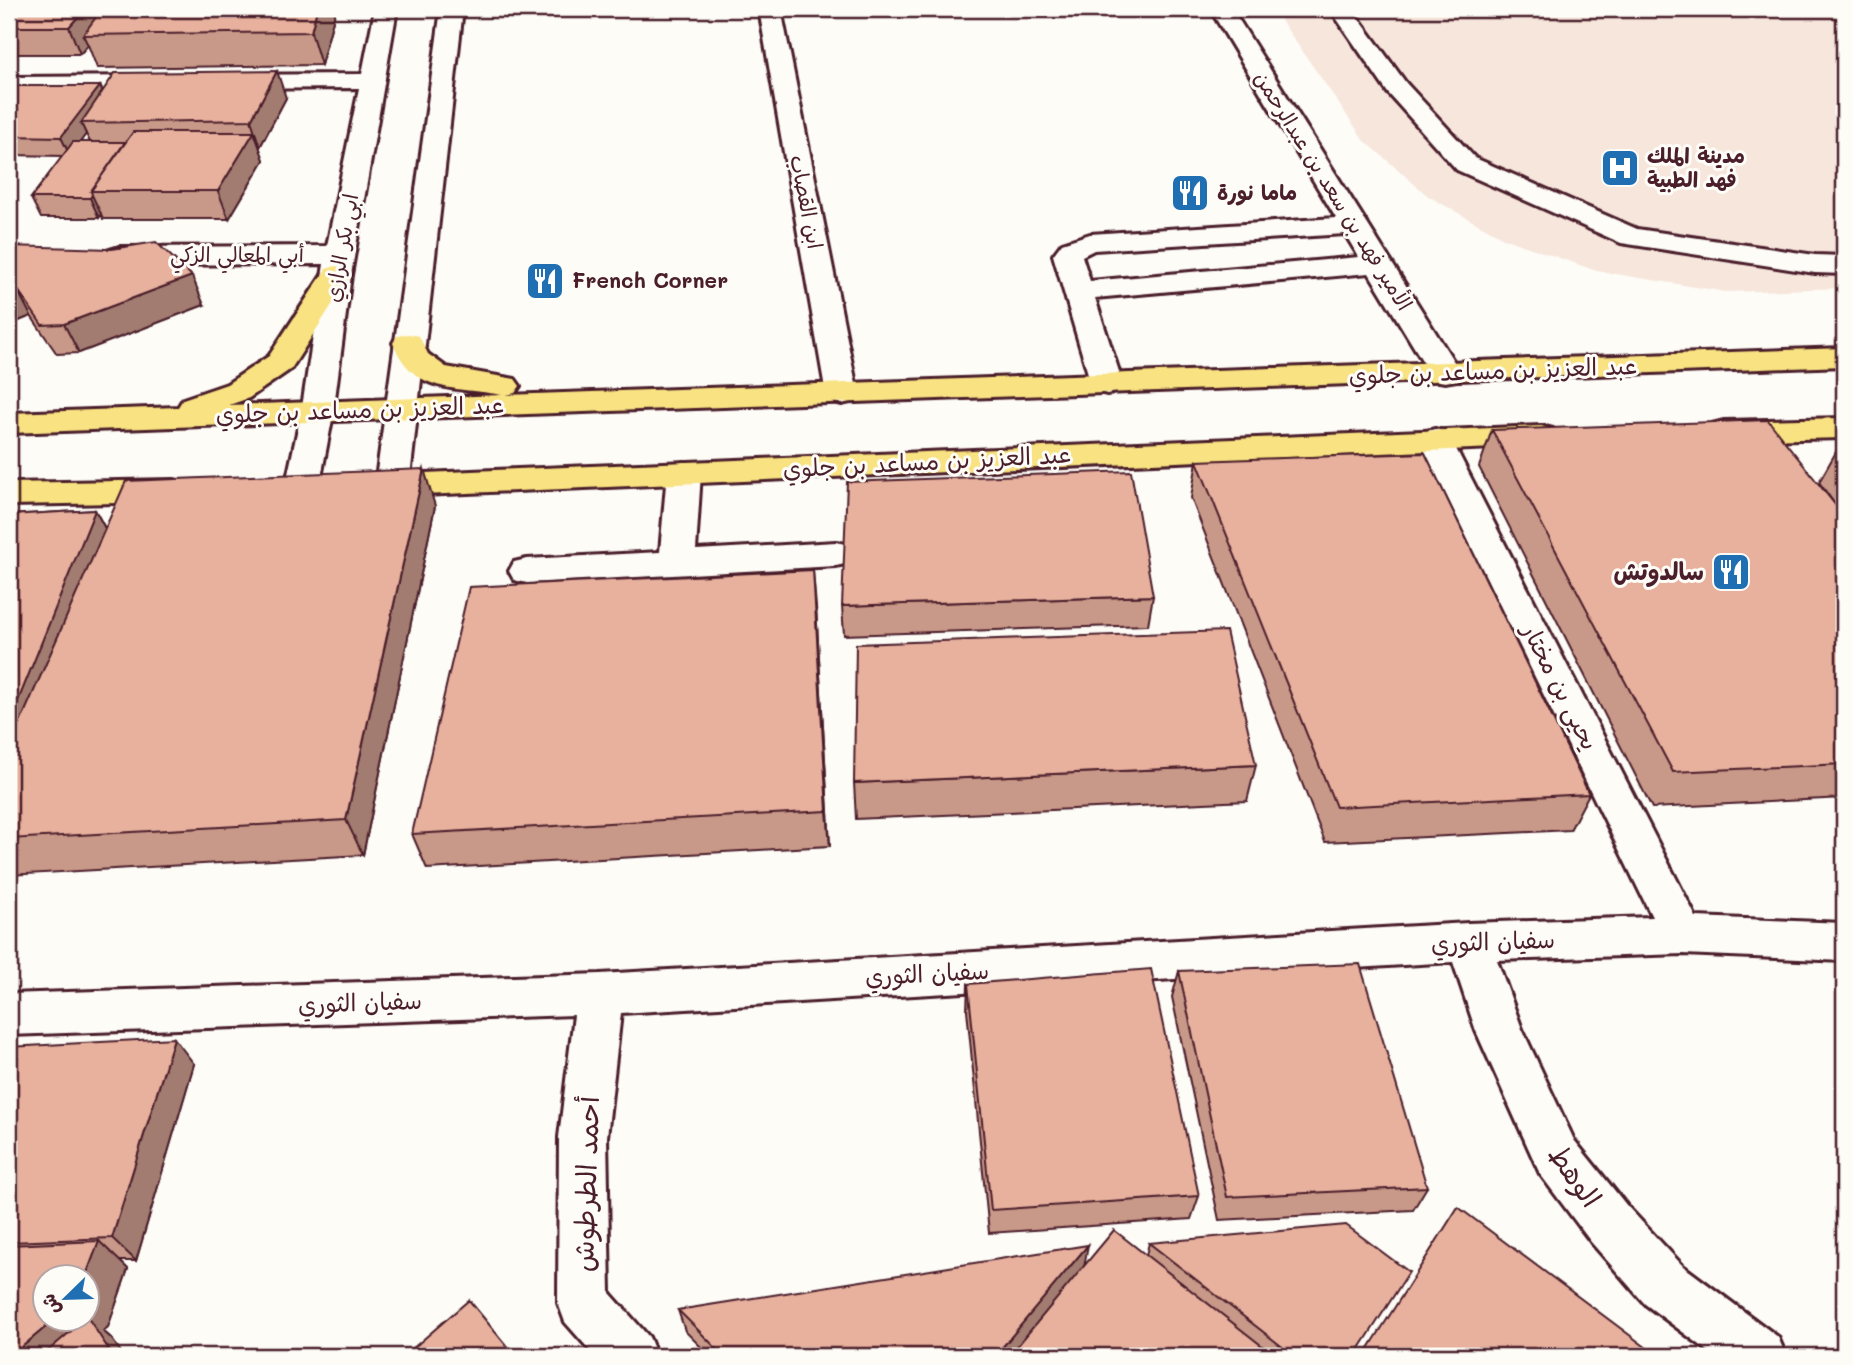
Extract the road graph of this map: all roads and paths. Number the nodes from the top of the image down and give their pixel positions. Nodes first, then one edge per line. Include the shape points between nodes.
1 (386, 9) edge
2 (452, 9) edge
3 (770, 9) edge
4 (1221, 9) edge
5 (1341, 9) edge
6 (373, 81) junction
7 (9, 84) edge
8 (1355, 225) junction
9 (91, 256) edge
10 (1378, 264) junction
11 (337, 265) junction
12 (1844, 265) edge
13 (1078, 290) junction
14 (408, 343) junction
15 (1844, 357) edge
16 (1445, 373) junction
17 (1107, 384) junction
18 (842, 394) junction
19 (524, 403) junction
20 (400, 410) junction
21 (317, 414) junction
22 (160, 417) junction
23 (9, 423) edge
24 (1844, 428) edge
25 (1692, 432) edge
26 (1570, 435) edge
27 (1435, 439) junction
28 (684, 473) junction
29 (392, 486) junction
30 (311, 488) joint
31 (211, 490) edge
32 (9, 494) edge
33 (836, 554) dead end
34 (677, 563) junction
35 (527, 571) dead end
36 (1683, 935) junction
37 (1468, 942) junction
38 (1844, 942) edge
39 (600, 994) junction
40 (9, 1016) edge
41 (631, 1356) edge
42 (1759, 1356) edge

1 - 6 street, ابي بكر الرازي
2 - 14 street
3 - 18 street, ابن القصاب
4 - 8 street, الأمير فهد بن سعد بن عبدالرحمن
5 - 12 street via 1397,88 1466,164 1631,237
6 - 7 street
6 - 11 street, ابي بكر الرازي
8 - 10 street, الأمير فهد بن سعد بن عبدالرحمن
8 - 13 street via 1090,242 1067,255
9 - 11 street, أبي المعالي الزكي
10 - 13 street
10 - 16 street, الأمير فهد بن سعد بن عبدالرحمن
11 - 21 street, ابي بكر الرازي
11 - 22 main road via 280,362 238,391
13 - 17 street
14 - 19 main road via 422,367 438,376 504,386
14 - 20 street
15 - 16 main road, عبد العزيز بن مساعد بن جلوي
16 - 17 main road, عبد العزيز بن مساعد بن جلوي
17 - 18 main road, عبد العزيز بن مساعد بن جلوي
18 - 19 main road, عبد العزيز بن مساعد بن جلوي
19 - 20 main road, عبد العزيز بن مساعد بن جلوي
20 - 21 main road, عبد العزيز بن مساعد بن جلوي
20 - 29 street
21 - 22 main road, عبد العزيز بن مساعد بن جلوي
21 - 30 street, ابي بكر الرازي
22 - 23 main road, عبد العزيز بن مساعد بن جلوي
24 - 25 main road
26 - 27 main road, عبد العزيز بن مساعد بن جلوي
27 - 28 main road, عبد العزيز بن مساعد بن جلوي
27 - 36 street, يحيى بن مختار
28 - 29 main road, عبد العزيز بن مساعد بن جلوي
28 - 34 street
29 - 30 main road, عبد العزيز بن مساعد بن جلوي
31 - 32 main road
33 - 34 street
34 - 35 street
36 - 37 street, سفيان الثوري
36 - 38 street, سفيان الثوري
37 - 39 street, سفيان الثوري
37 - 42 street, الوهط via 1499,1031 1557,1157 1664,1285
39 - 40 street, سفيان الثوري
39 - 41 street, أحمد الطرطوش via 583,1137 584,1303

